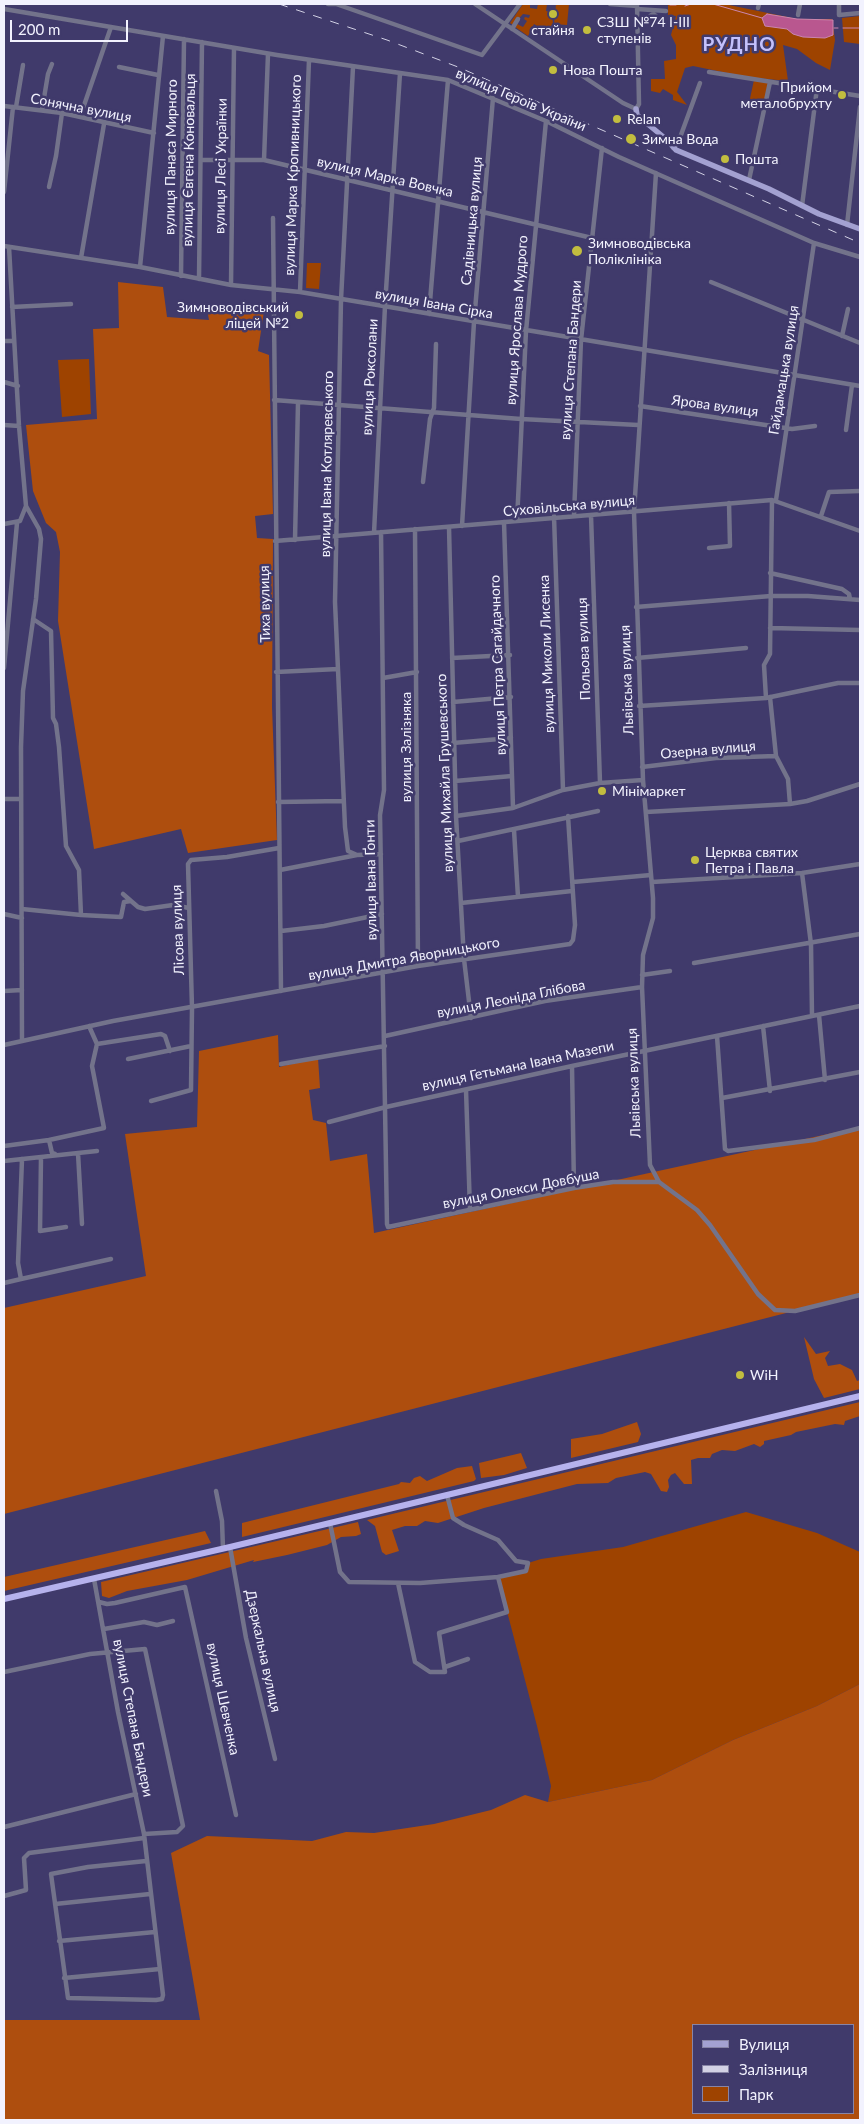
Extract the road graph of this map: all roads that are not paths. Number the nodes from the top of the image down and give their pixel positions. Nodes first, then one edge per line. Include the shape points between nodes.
1 (328, 4) edge
2 (337, 4) edge
3 (475, 4) edge
4 (520, 4) edge
5 (610, 4) edge
6 (800, 4) edge
7 (839, 4) edge
8 (637, 6) edge
9 (4, 9) edge
10 (666, 11) dead end
11 (860, 13) edge
12 (798, 15) dead end
13 (518, 19) dead end
14 (653, 21) dead end
15 (637, 22) junction
16 (506, 24) junction
17 (111, 28) junction
18 (512, 29) junction
19 (163, 36) junction
20 (184, 39) junction
21 (202, 42) junction
22 (234, 48) junction
23 (268, 54) junction
24 (309, 60) junction
25 (52, 64) dead end
26 (23, 65) dead end
27 (119, 67) dead end
28 (353, 67) junction
29 (709, 72) dead end
30 (400, 73) junction
31 (158, 75) junction
32 (448, 80) junction
33 (770, 82) junction
34 (700, 83) dead end
35 (817, 88) junction
36 (860, 96) edge
37 (493, 98) junction
38 (4, 106) edge
39 (15, 107) junction
40 (860, 107) edge
41 (636, 109) junction
42 (42, 110) junction
43 (62, 114) junction
44 (80, 117) junction
45 (546, 121) junction
46 (104, 124) junction
47 (154, 133) junction
48 (602, 148) junction
49 (673, 148) junction
50 (200, 160) junction
51 (232, 160) junction
52 (264, 160) junction
53 (305, 170) junction
54 (656, 173) junction
55 (347, 180) junction
56 (749, 180) junction
57 (49, 187) dead end
58 (392, 190) junction
59 (4, 192) edge
60 (437, 201) junction
61 (802, 206) junction
62 (485, 213) junction
63 (273, 218) dead end
64 (536, 225) junction
65 (847, 225) junction
66 (860, 229) edge
67 (592, 238) junction
68 (814, 243) junction
69 (6, 246) edge
70 (81, 258) junction
71 (860, 258) edge
72 (140, 267) junction
73 (180, 276) junction
74 (199, 279) junction
75 (711, 282) dead end
76 (231, 285) junction
77 (274, 289) junction
78 (300, 292) junction
79 (4, 299) edge
80 (12, 300) junction
81 (341, 300) junction
82 (71, 304) dead end
83 (385, 306) junction
84 (12, 307) junction
85 (848, 309) dead end
86 (429, 314) junction
87 (803, 320) junction
88 (474, 322) junction
89 (526, 331) junction
90 (842, 336) junction
91 (14, 340) junction
92 (581, 340) junction
93 (4, 341) edge
94 (860, 343) edge
95 (436, 344) dead end
96 (645, 352) junction
97 (794, 375) junction
98 (4, 382) edge
99 (852, 385) junction
100 (18, 386) junction
101 (860, 386) edge
102 (274, 400) junction
103 (298, 403) junction
104 (339, 405) junction
105 (640, 406) junction
106 (380, 408) junction
107 (433, 412) junction
108 (469, 415) junction
109 (521, 419) junction
110 (578, 421) junction
111 (4, 425) edge
112 (638, 425) junction
113 (19, 426) junction
114 (815, 426) dead end
115 (786, 428) junction
116 (846, 430) dead end
117 (423, 482) dead end
118 (860, 490) edge
119 (774, 500) junction
120 (729, 503) junction
121 (26, 506) junction
122 (634, 512) junction
123 (574, 515) junction
124 (591, 515) junction
125 (554, 516) junction
126 (821, 516) junction
127 (517, 521) junction
128 (17, 522) junction
129 (504, 522) junction
130 (4, 524) edge
131 (462, 526) junction
132 (449, 527) junction
133 (415, 528) junction
134 (860, 531) edge
135 (381, 532) junction
136 (374, 533) junction
137 (336, 537) junction
138 (296, 540) junction
139 (275, 541) junction
140 (709, 548) dead end
141 (770, 573) junction
142 (771, 596) junction
143 (850, 599) junction
144 (860, 600) edge
145 (636, 607) junction
146 (33, 618) junction
147 (770, 628) junction
148 (860, 630) edge
149 (746, 648) dead end
150 (510, 655) junction
151 (452, 658) junction
152 (637, 658) junction
153 (4, 668) edge
154 (338, 669) junction
155 (276, 672) junction
156 (417, 672) junction
157 (383, 678) junction
158 (860, 682) edge
159 (511, 697) junction
160 (768, 698) junction
161 (453, 702) junction
162 (639, 706) junction
163 (511, 738) junction
164 (453, 743) junction
165 (776, 756) junction
166 (642, 767) junction
167 (512, 776) junction
168 (642, 780) junction
169 (455, 781) junction
170 (600, 783) junction
171 (860, 784) edge
172 (563, 790) junction
173 (4, 799) edge
174 (20, 799) junction
175 (343, 801) junction
176 (278, 802) junction
177 (790, 804) junction
178 (513, 808) junction
179 (598, 810) dead end
180 (646, 812) junction
181 (456, 816) junction
182 (568, 816) junction
183 (514, 830) junction
184 (458, 841) junction
185 (279, 848) junction
186 (381, 854) junction
187 (357, 855) junction
188 (860, 864) edge
189 (280, 870) junction
190 (802, 873) junction
191 (651, 874) junction
192 (573, 882) junction
193 (652, 882) junction
194 (572, 891) junction
195 (123, 894) dead end
196 (518, 897) junction
197 (131, 902) junction
198 (461, 903) junction
199 (189, 908) junction
200 (22, 909) junction
201 (4, 914) edge
202 (382, 914) junction
203 (81, 915) junction
204 (22, 918) junction
205 (281, 931) junction
206 (860, 934) edge
207 (811, 944) junction
208 (464, 959) junction
209 (694, 963) dead end
210 (418, 966) junction
211 (670, 971) dead end
212 (384, 973) junction
213 (642, 975) junction
214 (642, 987) junction
215 (22, 990) junction
216 (4, 991) edge
217 (281, 991) junction
218 (860, 1006) edge
219 (191, 1008) junction
220 (819, 1015) junction
221 (812, 1016) junction
222 (471, 1018) junction
223 (89, 1026) junction
224 (764, 1026) junction
225 (385, 1036) junction
226 (717, 1036) junction
227 (22, 1040) junction
228 (4, 1044) edge
229 (97, 1044) junction
230 (191, 1046) junction
231 (385, 1046) junction
232 (170, 1050) junction
233 (643, 1051) junction
234 (128, 1059) dead end
235 (281, 1064) dead end
236 (572, 1066) junction
237 (860, 1072) edge
238 (825, 1080) junction
239 (466, 1090) junction
240 (770, 1091) junction
241 (722, 1098) junction
242 (151, 1101) dead end
243 (386, 1107) junction
244 (329, 1122) dead end
245 (860, 1128) edge
246 (49, 1140) junction
247 (4, 1146) edge
248 (96, 1151) dead end
249 (78, 1153) junction
250 (55, 1154) junction
251 (41, 1157) junction
252 (22, 1159) junction
253 (4, 1161) edge
254 (659, 1182) junction
255 (574, 1188) junction
256 (470, 1210) junction
257 (82, 1224) dead end
258 (66, 1227) dead end
259 (388, 1227) joint
260 (111, 1259) dead end
261 (21, 1279) junction
262 (4, 1283) edge
263 (860, 1295) edge
264 (860, 1396) edge
265 (216, 1491) dead end
266 (447, 1495) junction
267 (330, 1523) junction
268 (230, 1547) junction
269 (223, 1549) junction
270 (498, 1577) junction
271 (94, 1579) junction
272 (398, 1583) junction
273 (4, 1599) edge
274 (99, 1602) junction
275 (173, 1622) dead end
276 (104, 1629) junction
277 (108, 1653) junction
278 (468, 1659) dead end
279 (444, 1666) junction
280 (4, 1672) edge
281 (275, 1759) dead end
282 (136, 1794) junction
283 (236, 1816) dead end
284 (4, 1827) edge
285 (144, 1836) junction
286 (146, 1861) junction
287 (150, 1894) junction
288 (4, 1896) edge
289 (55, 1904) junction
290 (155, 1932) junction
291 (60, 1941) junction
292 (160, 1968) junction
293 (64, 1978) junction

1 - 2 street
2 - 16 street via 482,56
3 - 16 street
4 - 16 street
5 - 8 street
6 - 12 street
7 - 11 street via 839,15
8 - 10 street
8 - 15 street
9 - 17 street, вулиця Героїв України
13 - 18 street
14 - 15 street
15 - 41 street
16 - 18 street
17 - 19 street, вулиця Героїв України
17 - 44 street
18 - 41 street via 519,37
19 - 20 street, вулиця Героїв України
19 - 31 street
20 - 21 street, вулиця Героїв України
20 - 73 street, вулиця Панаса Мирного
21 - 22 street, вулиця Героїв України
21 - 50 street, вулиця Євгена Коновальця
22 - 23 street, вулиця Героїв України
22 - 51 street, вулиця Лесі Українки
23 - 24 street, вулиця Героїв України
23 - 52 street
24 - 28 street, вулиця Героїв України
24 - 53 street, вулиця Марка Кропивницького
25 - 42 street
26 - 39 street
27 - 31 street
28 - 30 street, вулиця Героїв України
28 - 55 street, вулиця Івана Котляревського
29 - 33 street
30 - 32 street, вулиця Героїв України
30 - 58 street, вулиця Роксолани
31 - 47 street
32 - 37 street, вулиця Героїв України
32 - 60 street
33 - 35 street
33 - 56 street
34 - 49 street via 678,143
35 - 36 street
35 - 61 street
37 - 45 street, вулиця Героїв України
37 - 62 street, Садівницька вулиця
38 - 39 street, Сонячна вулиця
39 - 42 street, Сонячна вулиця
39 - 59 street
40 - 65 street
41 - 49 main road via 637,115
42 - 43 street, Сонячна вулиця
43 - 44 street, Сонячна вулиця
43 - 57 street
44 - 46 street, Сонячна вулиця
45 - 48 street, вулиця Героїв України
45 - 64 street, вулиця Ярослава Мудрого
46 - 47 street, Сонячна вулиця
46 - 70 street
47 - 72 street
48 - 54 street, вулиця Героїв України
48 - 67 street, вулиця Степана Бандери
49 - 56 main road
50 - 51 street, вулиця Марка Вовчка
50 - 74 street, вулиця Євгена Коновальця
51 - 52 street, вулиця Марка Вовчка
51 - 76 street, вулиця Лесі Українки
52 - 53 street, вулиця Марка Вовчка
53 - 55 street, вулиця Марка Вовчка
53 - 78 street, вулиця Марка Кропивницького
54 - 68 street, вулиця Героїв України
54 - 96 street, Львівська вулиця
55 - 58 street, вулиця Марка Вовчка
55 - 81 street, вулиця Івана Котляревського
56 - 61 main road
58 - 60 street, вулиця Марка Вовчка
58 - 83 street, вулиця Роксолани
60 - 62 street, вулиця Марка Вовчка
60 - 86 street
61 - 65 main road
62 - 64 street, вулиця Марка Вовчка
62 - 88 street, Садівницька вулиця
63 - 77 street, Тиха вулиця
64 - 67 street, вулиця Марка Вовчка
64 - 89 street, вулиця Ярослава Мудрого
65 - 66 main road
67 - 92 street, вулиця Степана Бандери
68 - 71 street, вулиця Героїв України
68 - 87 street, Гайдамацька вулиця
69 - 70 street, вулиця Івана Сірка
69 - 80 street
70 - 72 street, вулиця Івана Сірка
72 - 73 street, вулиця Івана Сірка
73 - 74 street, вулиця Івана Сірка
74 - 76 street, вулиця Івана Сірка
75 - 87 street
76 - 77 street, вулиця Івана Сірка
77 - 78 street, вулиця Івана Сірка
77 - 102 street, Тиха вулиця
78 - 81 street, вулиця Івана Сірка
79 - 80 street
80 - 84 street
81 - 83 street, вулиця Івана Сірка
81 - 104 street, вулиця Івана Котляревського
82 - 84 street
83 - 86 street, вулиця Івана Сірка
83 - 106 street, вулиця Роксолани
84 - 91 street
85 - 90 street
86 - 88 street, вулиця Івана Сірка
87 - 90 street
87 - 97 street, Гайдамацька вулиця
88 - 89 street, вулиця Івана Сірка
88 - 108 street, Садівницька вулиця
89 - 92 street, вулиця Івана Сірка
89 - 109 street, вулиця Ярослава Мудрого
90 - 94 street
91 - 93 street
91 - 100 street
92 - 96 street, вулиця Івана Сірка
92 - 110 street, вулиця Степана Бандери
95 - 107 street
96 - 97 street, вулиця Івана Сірка
96 - 105 street, Львівська вулиця
97 - 99 street, вулиця Івана Сірка
97 - 115 street, Гайдамацька вулиця
98 - 100 street
99 - 101 street, вулиця Івана Сірка
99 - 116 street
100 - 113 street
102 - 103 street
102 - 139 street, Тиха вулиця
103 - 104 street
103 - 138 street
104 - 106 street
104 - 137 street, вулиця Івана Котляревського
105 - 112 street, Львівська вулиця
105 - 115 street, Ярова вулиця
106 - 107 street
106 - 136 street, вулиця Роксолани
107 - 108 street
107 - 117 street
108 - 109 street
108 - 131 street, Садівницька вулиця
109 - 110 street
109 - 127 street, вулиця Ярослава Мудрого
110 - 112 street
110 - 123 street, вулиця Степана Бандери
111 - 113 street
112 - 122 street, Львівська вулиця
113 - 121 street
114 - 115 street, Ярова вулиця
115 - 119 street, Гайдамацька вулиця
118 - 126 street via 829,492
119 - 120 street, Суховільська вулиця
119 - 126 street, Суховільська вулиця
119 - 141 street, Гайдамацька вулиця
120 - 122 street, Суховільська вулиця
120 - 140 street via 730,546
121 - 128 street
121 - 146 street via 40,533
122 - 124 street, Суховільська вулиця
122 - 145 street, Львівська вулиця
123 - 124 street, Суховільська вулиця
123 - 125 street, Суховільська вулиця
124 - 170 street, Польова вулиця
125 - 127 street, Суховільська вулиця
125 - 172 street, вулиця Миколи Лисенка
126 - 134 street, Суховільська вулиця
127 - 129 street, Суховільська вулиця
128 - 130 street
128 - 153 street
129 - 131 street, Суховільська вулиця
129 - 150 street, вулиця Петра Сагайдачного
131 - 132 street, Суховільська вулиця
132 - 133 street, Суховільська вулиця
132 - 151 street, вулиця Михайла Грушевського
133 - 135 street, Суховільська вулиця
133 - 156 street, вулиця Залізняка
135 - 136 street, Суховільська вулиця
135 - 157 street, вулиця Івана Ґонти
136 - 137 street, Суховільська вулиця
137 - 138 street, Суховільська вулиця
137 - 154 street, вулиця Івана Котляревського
138 - 139 street, Суховільська вулиця
139 - 155 street, Тиха вулиця
141 - 142 street, Гайдамацька вулиця
141 - 143 street via 842,589 850,594
142 - 143 street
142 - 145 street
142 - 147 street, Гайдамацька вулиця
143 - 144 street
145 - 152 street, Львівська вулиця
146 - 174 street via 23,691
146 - 203 street via 51,631 53,718 59,747 66,846 80,870
147 - 148 street
147 - 160 street, Гайдамацька вулиця via 770,654 764,665
149 - 152 street
150 - 151 street
150 - 159 street, вулиця Петра Сагайдачного
151 - 161 street, вулиця Михайла Грушевського
152 - 162 street, Львівська вулиця
154 - 155 street
154 - 175 street, вулиця Івана Котляревського
155 - 176 street, Тиха вулиця
156 - 157 street
156 - 210 street, вулиця Залізняка
157 - 186 street, вулиця Івана Ґонти
158 - 160 street via 838,683
159 - 161 street
159 - 163 street, вулиця Петра Сагайдачного
160 - 162 street
160 - 165 street, Гайдамацька вулиця
161 - 164 street, вулиця Михайла Грушевського
162 - 166 street, Львівська вулиця
163 - 164 street
163 - 167 street, вулиця Петра Сагайдачного
164 - 169 street, вулиця Михайла Грушевського
165 - 166 street, Озерна вулиця via 716,758
165 - 177 street via 788,779
166 - 168 street, Львівська вулиця
167 - 169 street
167 - 178 street, вулиця Петра Сагайдачного
168 - 170 street
168 - 180 street, Львівська вулиця
169 - 181 street, вулиця Михайла Грушевського
170 - 172 street
171 - 177 street
172 - 178 street
173 - 174 street
174 - 200 street
175 - 176 street
175 - 187 street, вулиця Івана Котляревського via 348,851
176 - 185 street, Тиха вулиця
177 - 180 street
178 - 181 street
179 - 182 street
180 - 191 street, Львівська вулиця
181 - 184 street, вулиця Михайла Грушевського
182 - 183 street
182 - 192 street
183 - 184 street
183 - 196 street
184 - 198 street, вулиця Михайла Грушевського
185 - 189 street, Тиха вулиця
185 - 199 street, Лісова вулиця via 191,860 188,864
186 - 187 street
186 - 202 street, вулиця Івана Ґонти
187 - 189 street
188 - 190 street
189 - 205 street, Тиха вулиця
190 - 193 street
190 - 207 street
191 - 192 street
191 - 193 street, Львівська вулиця
192 - 194 street
193 - 213 street, Львівська вулиця via 653,918 643,955
194 - 196 street
194 - 208 street, вулиця Дмитра Яворницького via 575,925 570,944
195 - 197 street
196 - 198 street
197 - 199 street via 146,909 173,905
197 - 203 street via 124,902 121,917
198 - 208 street, вулиця Михайла Грушевського
199 - 219 street, Лісова вулиця
200 - 203 street
200 - 204 street
201 - 204 street
202 - 205 street
202 - 212 street, вулиця Івана Ґонти
204 - 215 street
205 - 217 street, Тиха вулиця
206 - 207 street
207 - 209 street
207 - 221 street
208 - 210 street, вулиця Дмитра Яворницького
208 - 222 street, вулиця Михайла Грушевського
210 - 212 street, вулиця Дмитра Яворницького
211 - 213 street
212 - 217 street, вулиця Дмитра Яворницького
212 - 225 street, вулиця Івана Ґонти
213 - 214 street, Львівська вулиця
214 - 222 street, вулиця Леоніда Глібова via 545,1001
214 - 233 street, Львівська вулиця
215 - 216 street
215 - 227 street
217 - 219 street, вулиця Дмитра Яворницького
218 - 220 street, вулиця Гетьмана Івана Мазепи
219 - 223 street, вулиця Дмитра Яворницького
219 - 230 street, Лісова вулиця
220 - 221 street, вулиця Гетьмана Івана Мазепи
220 - 238 street
221 - 224 street, вулиця Гетьмана Івана Мазепи
222 - 225 street, вулиця Леоніда Глібова
223 - 227 street, вулиця Дмитра Яворницького
223 - 229 street
224 - 226 street, вулиця Гетьмана Івана Мазепи
224 - 240 street
225 - 231 street, вулиця Івана Ґонти
226 - 233 street, вулиця Гетьмана Івана Мазепи
226 - 241 street
227 - 228 street, вулиця Дмитра Яворницького
229 - 232 street via 161,1034 165,1036
229 - 246 street via 92,1066 104,1128
230 - 232 street
230 - 242 street, Лісова вулиця via 191,1090
231 - 235 street
231 - 243 street, вулиця Івана Ґонти
232 - 234 street
233 - 236 street, вулиця Гетьмана Івана Мазепи
233 - 254 street, Львівська вулиця via 648,1154
236 - 239 street, вулиця Гетьмана Івана Мазепи
236 - 255 street
237 - 238 street
238 - 240 street
239 - 243 street, вулиця Гетьмана Івана Мазепи
239 - 256 street
240 - 241 street
241 - 245 street via 725,1149 728,1151 814,1140
243 - 244 street, вулиця Гетьмана Івана Мазепи
243 - 259 street, вулиця Івана Ґонти
246 - 247 street
246 - 250 street
248 - 249 street
249 - 250 street
249 - 257 street
250 - 251 street
251 - 252 street
251 - 258 street via 40,1231
252 - 253 street
252 - 261 street via 18,1263
254 - 255 street, вулиця Олекси Довбуша via 613,1182
254 - 263 street via 697,1210 758,1294 776,1310 795,1311
255 - 256 street, вулиця Олекси Довбуша
256 - 259 street, вулиця Олекси Довбуша
260 - 261 street
261 - 262 street
264 - 266 highway
265 - 269 street
266 - 267 highway
266 - 270 street via 453,1518 498,1540 516,1561 528,1563 526,1571
267 - 268 highway
267 - 272 street via 342,1576 349,1582
268 - 269 highway
268 - 281 street, Дзеркальна вулиця via 246,1638
269 - 271 highway
270 - 272 street
270 - 279 street via 507,1612 439,1633
271 - 273 highway
271 - 274 street, вулиця Степана Бандери
272 - 279 street via 415,1662 430,1672 445,1672
274 - 276 street, вулиця Степана Бандери
274 - 283 street, вулиця Шевченка via 115,1603 185,1587
275 - 276 street via 158,1625 144,1622
276 - 277 street, вулиця Степана Бандери
277 - 280 street
277 - 282 street, вулиця Степана Бандери
277 - 285 street via 142,1648 147,1653 182,1819 183,1826 177,1832
278 - 279 street
282 - 284 street
282 - 285 street, вулиця Степана Бандери
285 - 286 street, вулиця Степана Бандери
285 - 288 street via 29,1853 24,1858 26,1890
286 - 287 street, вулиця Степана Бандери
286 - 289 street, вулиця Степана Бандери via 54,1872
287 - 289 street
287 - 290 street, вулиця Степана Бандери
289 - 291 street, вулиця Степана Бандери
290 - 291 street
290 - 292 street, вулиця Степана Бандери
291 - 293 street, вулиця Степана Бандери
292 - 293 street
292 - 293 street, вулиця Степана Бандери via 163,1995 156,2000 72,1999 66,1994

